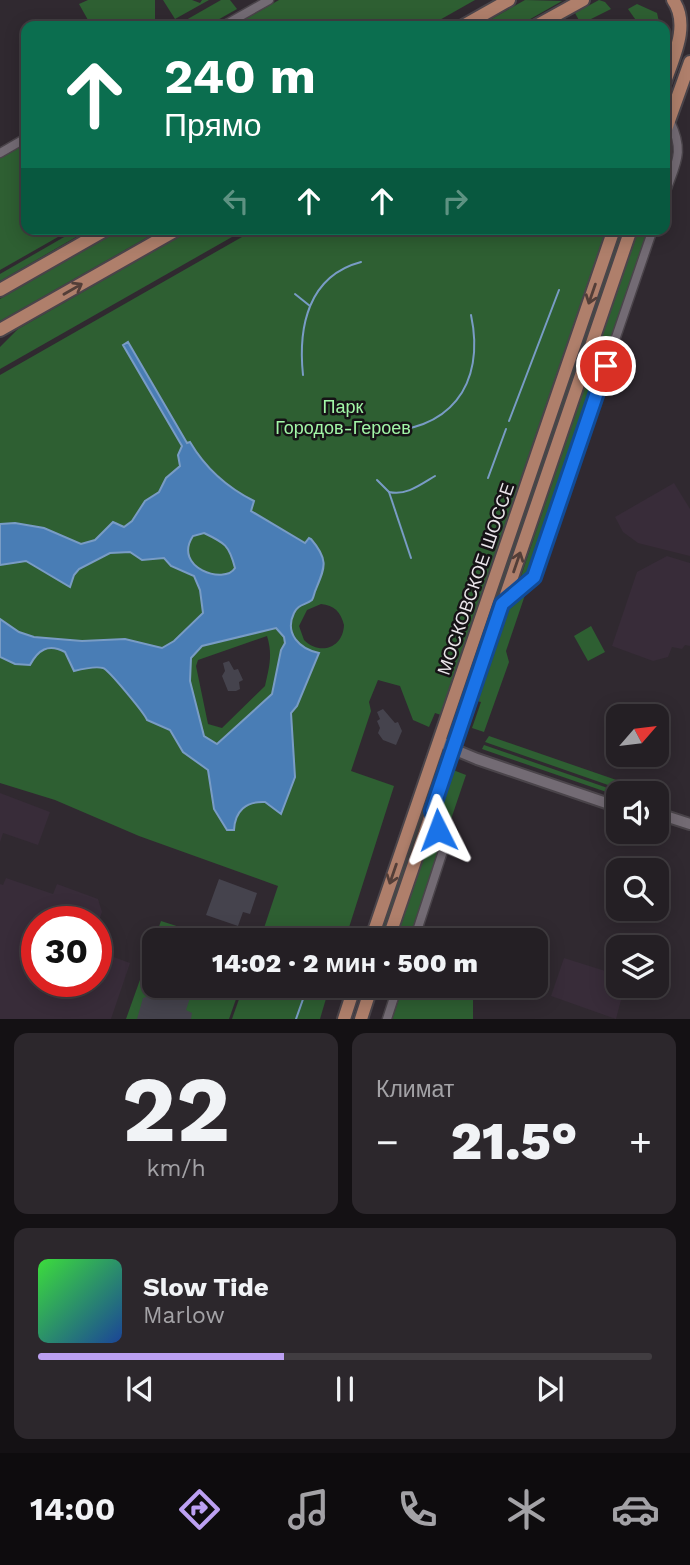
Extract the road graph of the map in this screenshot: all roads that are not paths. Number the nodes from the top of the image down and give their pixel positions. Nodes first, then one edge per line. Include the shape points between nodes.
1 (269, 0) edge
2 (509, 0) edge
3 (583, 0) edge
4 (673, 0) edge
5 (232, 21) edge
6 (472, 21) edge
7 (545, 21) edge
8 (690, 62) edge
9 (670, 65) edge
10 (670, 118) edge
11 (670, 130) edge
12 (21, 141) edge
13 (0, 153) edge
14 (670, 179) edge
15 (96, 235) edge
16 (167, 235) edge
17 (612, 235) edge
18 (629, 235) edge
19 (651, 235) edge
20 (0, 290) edge
21 (0, 330) edge
22 (502, 604) junction
23 (439, 740) junction
24 (454, 746) junction
25 (606, 796) edge
26 (606, 803) edge
27 (432, 811) junction
28 (669, 817) edge
29 (690, 824) edge
30 (669, 825) edge
31 (690, 832) edge
32 (375, 928) edge
33 (392, 928) edge
34 (418, 928) edge
35 (351, 998) edge
36 (368, 998) edge
37 (394, 998) edge
38 (344, 1019) edge
39 (361, 1019) edge
40 (387, 1019) edge

1 - 5 street
2 - 6 main road
3 - 7 main road
4 - 9 main road via 682,23
8 - 10 main road
11 - 14 street via 679,141 679,152
12 - 13 street
15 - 20 main road
21 -> 16 main road
17 -> 23 main road, МОСКОВСКОЕ ШОССЕ
22 -> 18 main road, МОСКОВСКОЕ ШОССЕ
19 - 22 street via 534,577
22 - 24 main road, МОСКОВСКОЕ ШОССЕ
23 - 24 main road
23 -> 32 main road, МОСКОВСКОЕ ШОССЕ
24 - 25 main road
24 - 26 main road
24 - 27 main road, МОСКОВСКОЕ ШОССЕ
27 - 33 main road, МОСКОВСКОЕ ШОССЕ
27 - 34 street via 444,848
28 - 29 main road
30 - 31 main road
35 - 38 main road
36 - 39 main road
37 - 40 street

